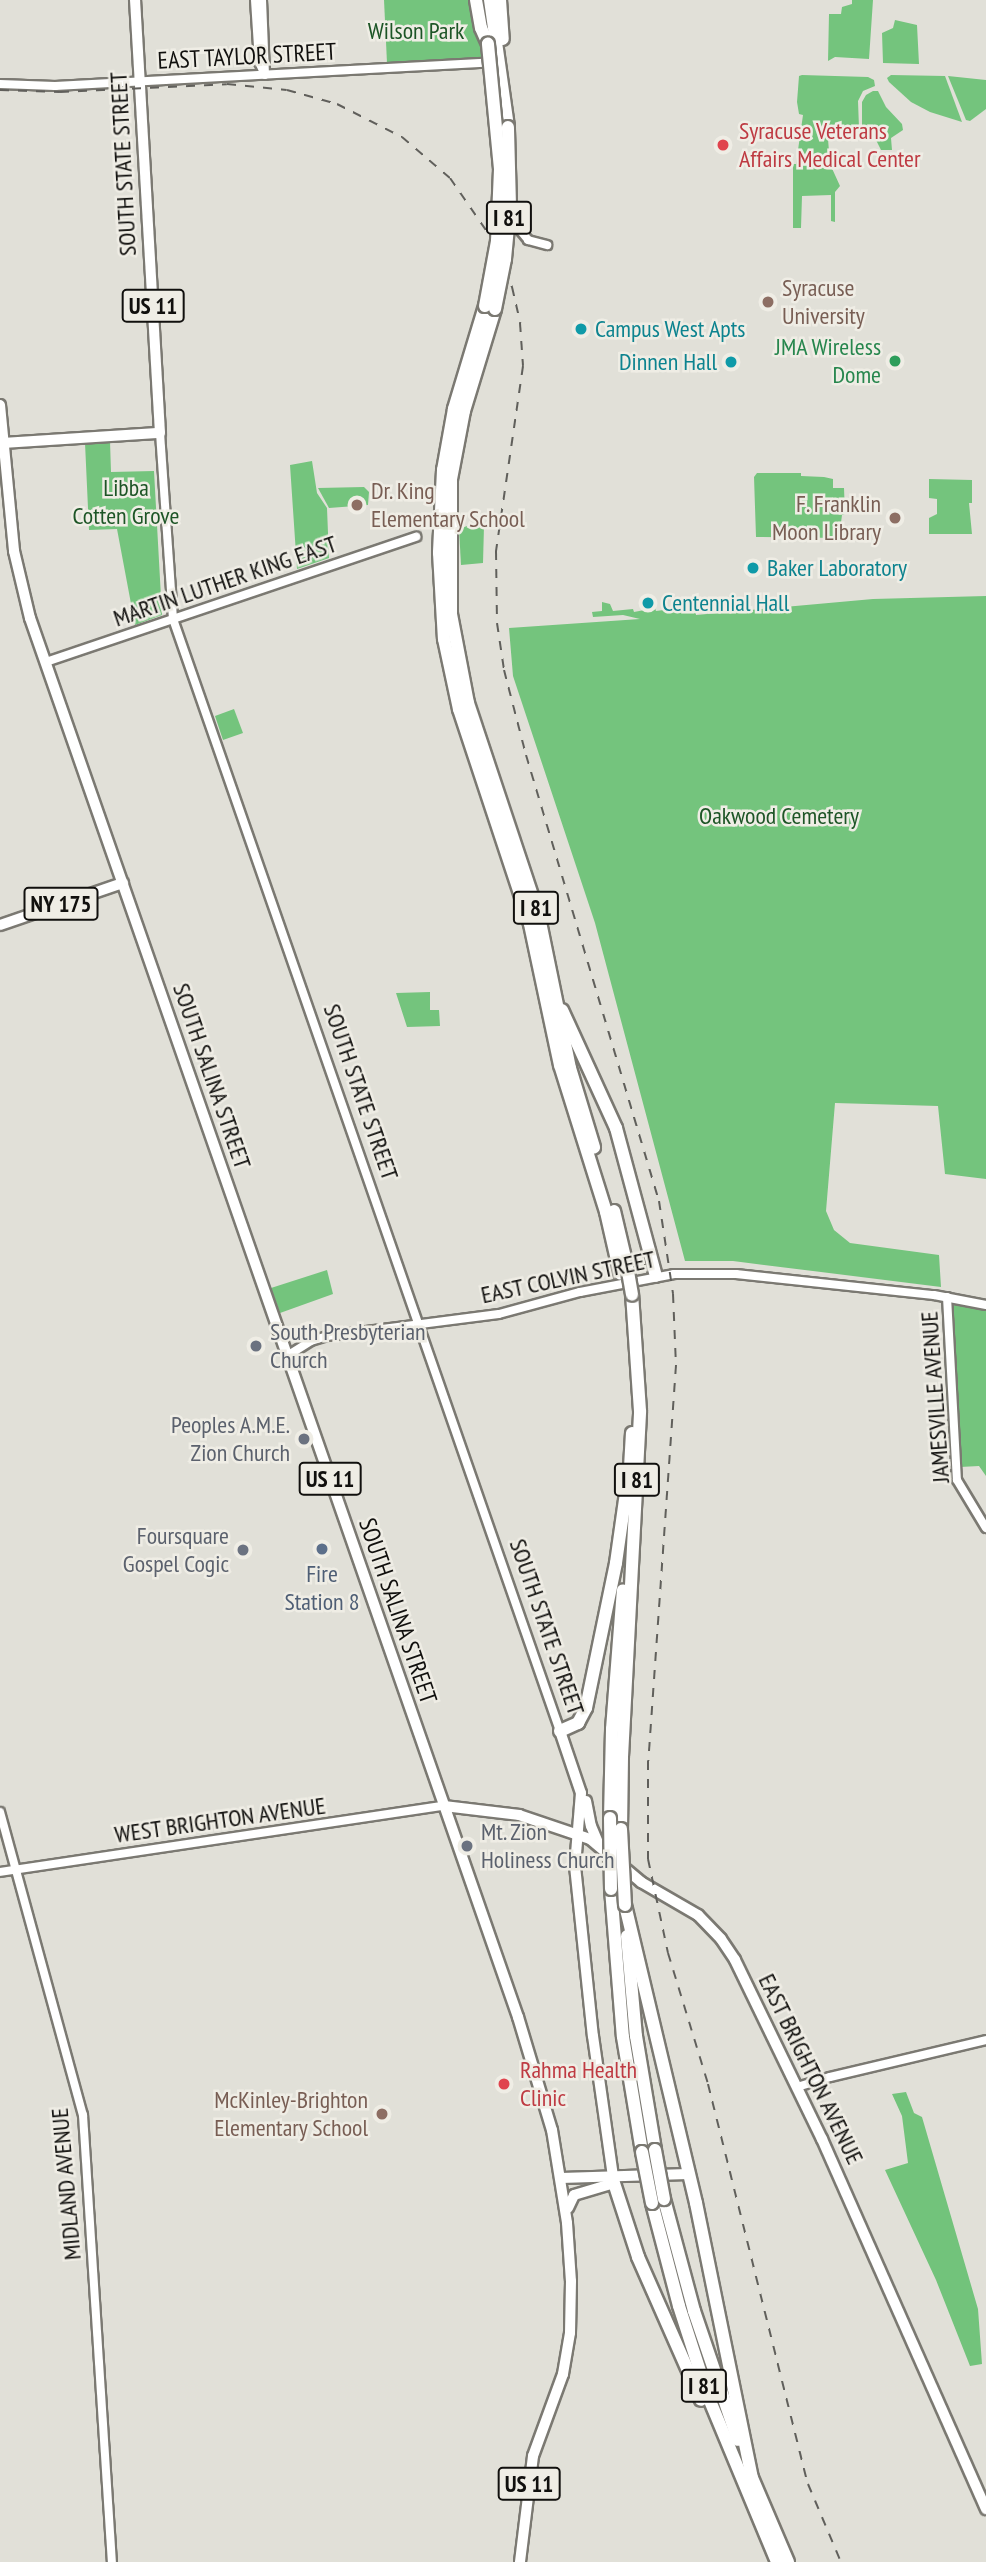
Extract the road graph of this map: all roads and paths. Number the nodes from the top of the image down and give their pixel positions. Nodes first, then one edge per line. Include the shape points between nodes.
1 (135, 0) edge
2 (255, 0) edge
3 (262, 0) edge
4 (484, 0) edge
5 (500, 0) edge
6 (496, 62) junction
7 (265, 75) junction
8 (140, 82) junction
9 (0, 84) edge
10 (509, 127) junction
11 (547, 245) dead end
12 (490, 308) junction
13 (0, 405) edge
14 (160, 433) junction
15 (4, 443) junction
16 (416, 537) dead end
17 (444, 552) junction
18 (173, 619) junction
19 (46, 662) junction
20 (122, 883) junction
21 (0, 925) edge
22 (555, 996) junction
23 (624, 1270) junction
24 (656, 1276) junction
25 (628, 1292) junction
26 (947, 1297) junction
27 (986, 1305) edge
28 (420, 1325) junction
29 (287, 1356) junction
30 (629, 1468) junction
31 (986, 1528) edge
32 (560, 1731) junction
33 (580, 1785) junction
34 (444, 1807) junction
35 (0, 1811) edge
36 (577, 1833) junction
37 (590, 1839) junction
38 (600, 1847) junction
39 (575, 1856) junction
40 (16, 1869) junction
41 (0, 1872) edge
42 (625, 1905) junction
43 (986, 2040) edge
44 (797, 2087) junction
45 (649, 2151) junction
46 (688, 2174) junction
47 (613, 2180) junction
48 (562, 2181) junction
49 (658, 2201) junction
50 (567, 2214) junction
51 (737, 2470) junction
52 (752, 2479) junction
53 (986, 2509) edge
54 (112, 2562) edge
55 (520, 2562) edge
56 (777, 2562) edge
57 (788, 2562) edge

1 - 8 main road, SOUTH STATE STREET / US 11
2 - 7 street via 259,62
3 - 7 street
4 - 6 street
4 - 10 highway, I 81
4 - 12 highway, I 81, bridge via 481,28 488,44 500,169
5 - 10 highway
6 - 7 street, EAST TAYLOR STREET
6 - 11 street via 506,211 528,240
7 - 8 street, EAST TAYLOR STREET
8 - 9 street, EAST TAYLOR STREET
8 - 14 main road, SOUTH STATE STREET / US 11
10 - 12 highway, I 81, bridge via 509,214
12 - 17 highway, I 81 via 445,504
13 - 15 main road, SOUTH SALINA STREET
14 - 15 main road
14 - 18 street, SOUTH STATE STREET
15 - 19 main road, SOUTH SALINA STREET / US 11 via 17,570
16 - 18 street, MARTIN LUTHER KING EAST
17 - 22 highway, I 81 via 468,703 539,917
17 - 23 highway, I 81 via 444,639 459,709 516,875 560,1065
18 - 19 street, MARTIN LUTHER KING EAST
18 - 28 street, SOUTH STATE STREET
19 - 20 main road, SOUTH SALINA STREET / US 11
20 - 21 main road, NY 175
20 - 29 main road, SOUTH SALINA STREET / US 11
22 - 23 highway, I 81
22 - 24 highway via 616,1128
23 - 25 highway, I 81
24 - 26 street, EAST COLVIN STREET via 736,1274
24 - 28 street, EAST COLVIN STREET via 499,1314
25 - 30 highway, I 81 via 633,1390
25 - 42 highway, I 81, bridge via 640,1411 622,1757
26 - 27 street, EAST COLVIN STREET
26 - 31 street, JAMESVILLE AVENUE via 957,1480
28 - 29 street, EAST COLVIN STREET via 327,1336
28 - 32 street, SOUTH STATE STREET
29 - 34 main road, SOUTH SALINA STREET / US 11
30 - 32 highway via 616,1563 586,1708 579,1723
30 - 45 highway, I 81, bridge via 612,1729 611,1889 623,2037
32 - 33 main road, SOUTH STATE STREET
33 - 36 main road, SOUTH STATE STREET
33 - 38 main road
34 - 36 main road, EAST BRIGHTON AVENUE via 519,1815
34 - 40 street, WEST BRIGHTON AVENUE
34 - 48 main road, SOUTH SALINA STREET / US 11 via 529,2052
35 - 40 street, MIDLAND AVENUE
36 - 37 main road, EAST BRIGHTON AVENUE
36 - 39 main road, SOUTH STATE STREET
37 - 38 main road, EAST BRIGHTON AVENUE
37 - 39 main road
38 - 44 main road, EAST BRIGHTON AVENUE via 642,1882 698,1916 722,1939
39 - 47 main road, SOUTH STATE STREET
40 - 41 street, WEST BRIGHTON AVENUE
40 - 54 street, MIDLAND AVENUE via 83,2115
42 - 45 highway, I 81
42 - 46 highway
43 - 44 street
44 - 53 main road, EAST BRIGHTON AVENUE
45 - 49 highway, I 81, bridge
46 - 47 main road via 667,2180
46 - 52 highway
47 - 48 main road
47 - 50 main road via 574,2194
47 - 51 highway via 656,2301 720,2443
48 - 50 main road, SOUTH SALINA STREET / US 11
49 - 51 highway, I 81 via 689,2340
49 - 52 highway, I 81
50 - 55 main road, SOUTH SALINA STREET / US 11 via 569,2343 563,2374 533,2456
51 - 56 highway, I 81
52 - 57 highway, I 81

